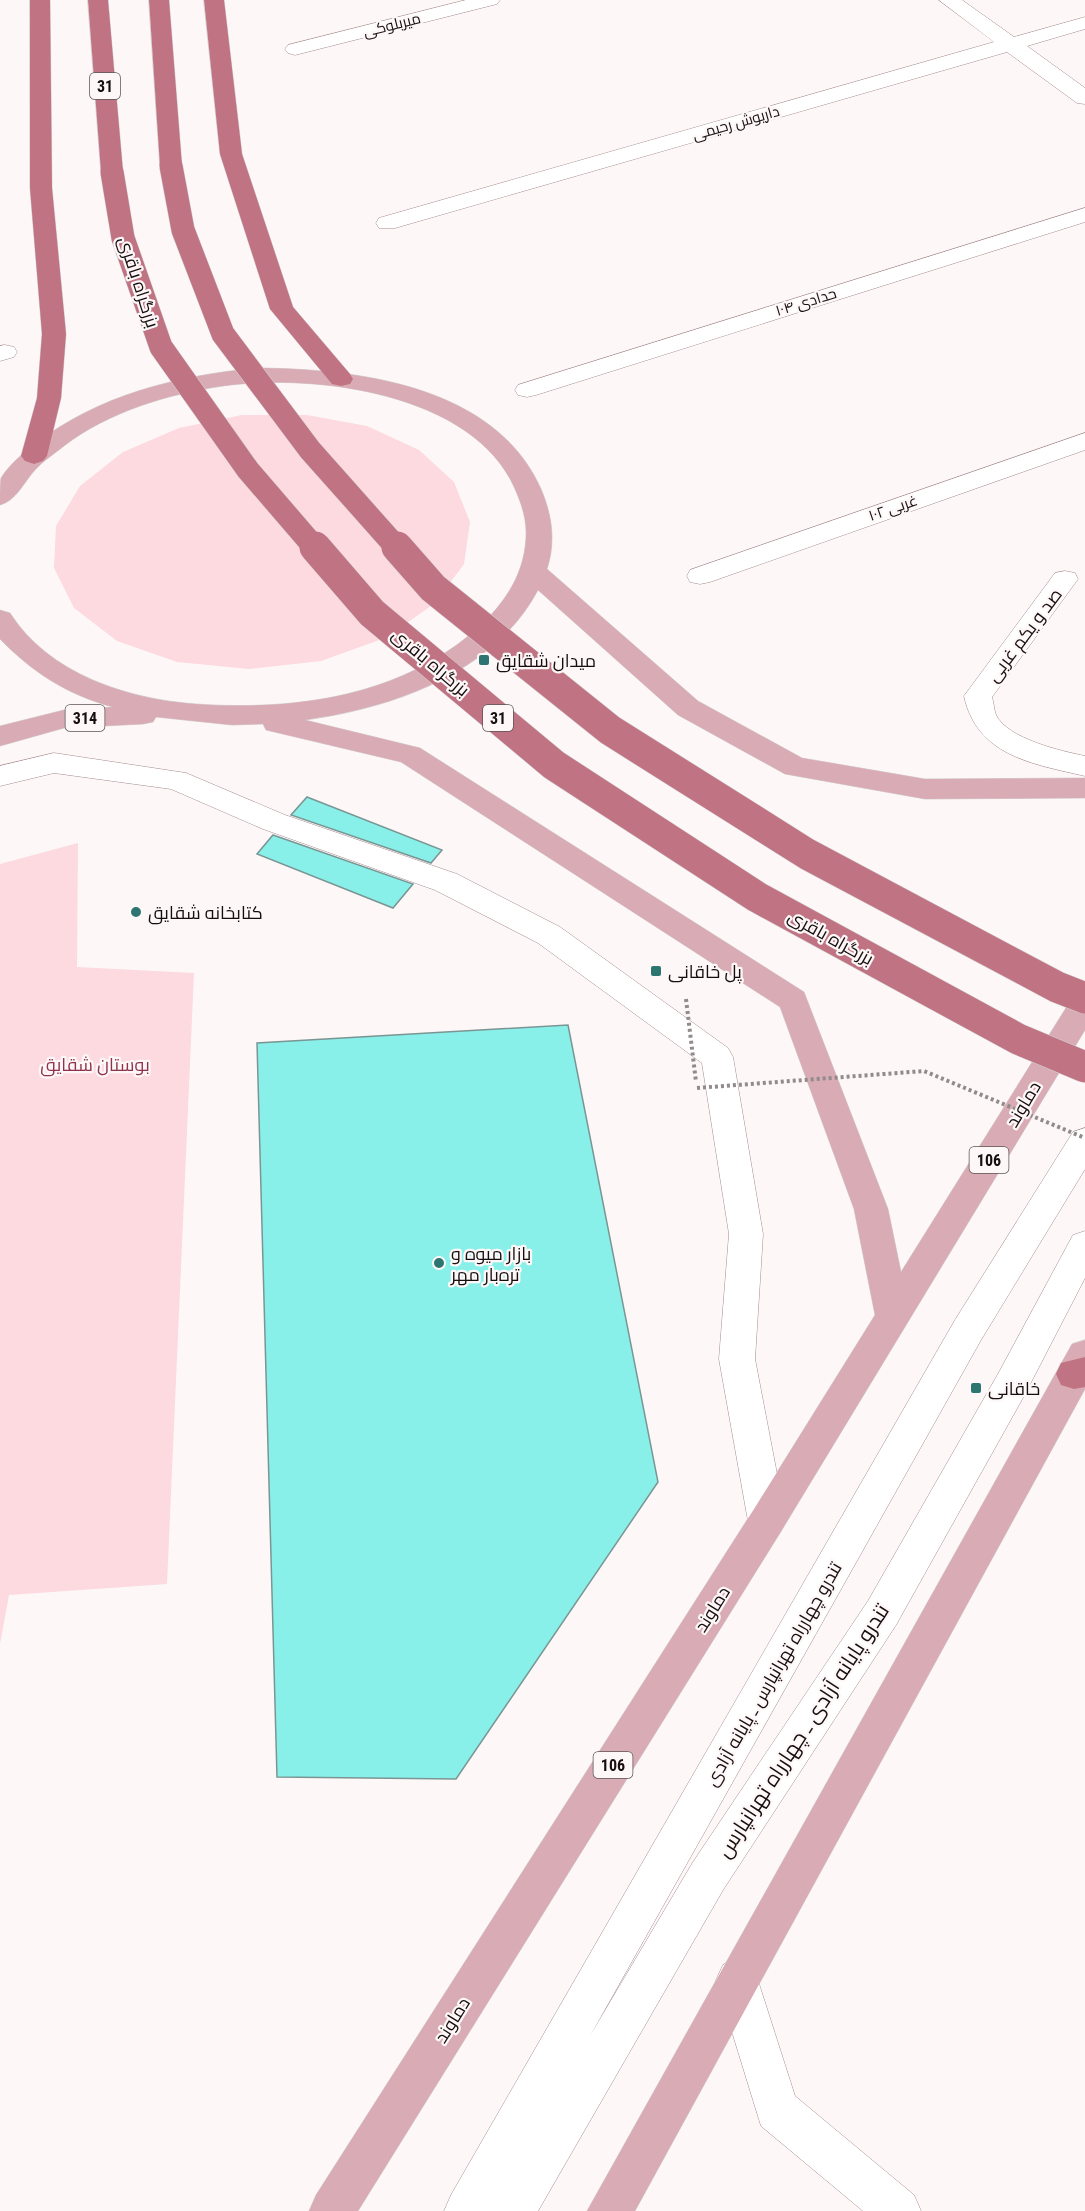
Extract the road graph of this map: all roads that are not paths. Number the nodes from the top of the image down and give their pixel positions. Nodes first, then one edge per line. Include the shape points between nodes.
1 (40, 0) edge
2 (98, 0) edge
3 (159, 0) edge
4 (214, 0) edge
5 (490, 0) edge
6 (949, 0) edge
7 (1085, 23) edge
8 (1011, 44) junction
9 (295, 49) dead end
10 (1085, 98) edge
11 (1085, 214) edge
12 (387, 223) dead end
13 (341, 379) junction
14 (527, 390) dead end
15 (1085, 441) edge
16 (34, 456) junction
17 (0, 496) edge
18 (534, 572) junction
19 (700, 576) dead end
20 (1065, 579) dead end
21 (0, 619) edge
22 (173, 713) junction
23 (250, 717) junction
24 (0, 736) edge
25 (1085, 766) edge
26 (0, 776) edge
27 (1085, 788) edge
28 (1085, 998) edge
29 (1085, 1003) edge
30 (1085, 1067) edge
31 (1085, 1139) edge
32 (1085, 1245) edge
33 (892, 1317) junction
34 (1081, 1367) edge
35 (767, 1521) junction
36 (738, 1980) junction
37 (332, 2211) edge
38 (467, 2211) edge
39 (513, 2211) edge
40 (610, 2211) edge
41 (898, 2211) edge

1 - 16 highway via 41,188 54,334 49,398
2 - 30 highway, بزرگراه باقری / 31, bridge via 112,172 123,238 161,347 248,470 372,613 554,765 757,897 1018,1040
3 - 28 highway, bridge via 171,166 183,230 223,333 310,450 433,588 610,730 807,854 1057,987
4 - 13 highway via 231,154 282,309
5 - 9 street, میربلوکی
6 - 8 street
7 - 8 street, داریوش رحیمی
8 - 10 street
8 - 12 street, داریوش رحیمی
11 - 14 street, حدادی ۱۰۴
13 - 16 main road via 273,375 206,381 152,395 83,423
13 - 18 main road via 403,392 447,410 501,446 529,484 541,527
15 - 19 street, ۱۰۲ غربی
16 - 17 main road
18 - 23 main road via 507,616 462,656 401,688 328,709
18 - 27 main road via 688,708 795,767 925,789
20 - 25 street, صد و یکم غربی via 978,696 984,720 1011,744
21 - 22 main road via 44,665 102,695
22 - 23 main road
22 - 24 main road, 314 via 64,719
23 - 33 main road via 410,755 793,1000 872,1209
26 - 35 street via 54,763 176,780 274,822 446,882 549,935 717,1057 746,1234 737,1359
29 - 33 main road, دماوند / 106
31 - 38 street, تندرو چهارراه تهرانپارس ـ پایانه آزادی via 968,1330
32 - 39 street, تندرو پایانه آزادی ـ چهارراه تهرانپارس via 882,1613 708,1876
33 - 35 main road, دماوند / 106
34 - 36 main road
35 - 37 main road, دماوند / 106
36 - 40 main road
36 - 41 street via 777,2110

